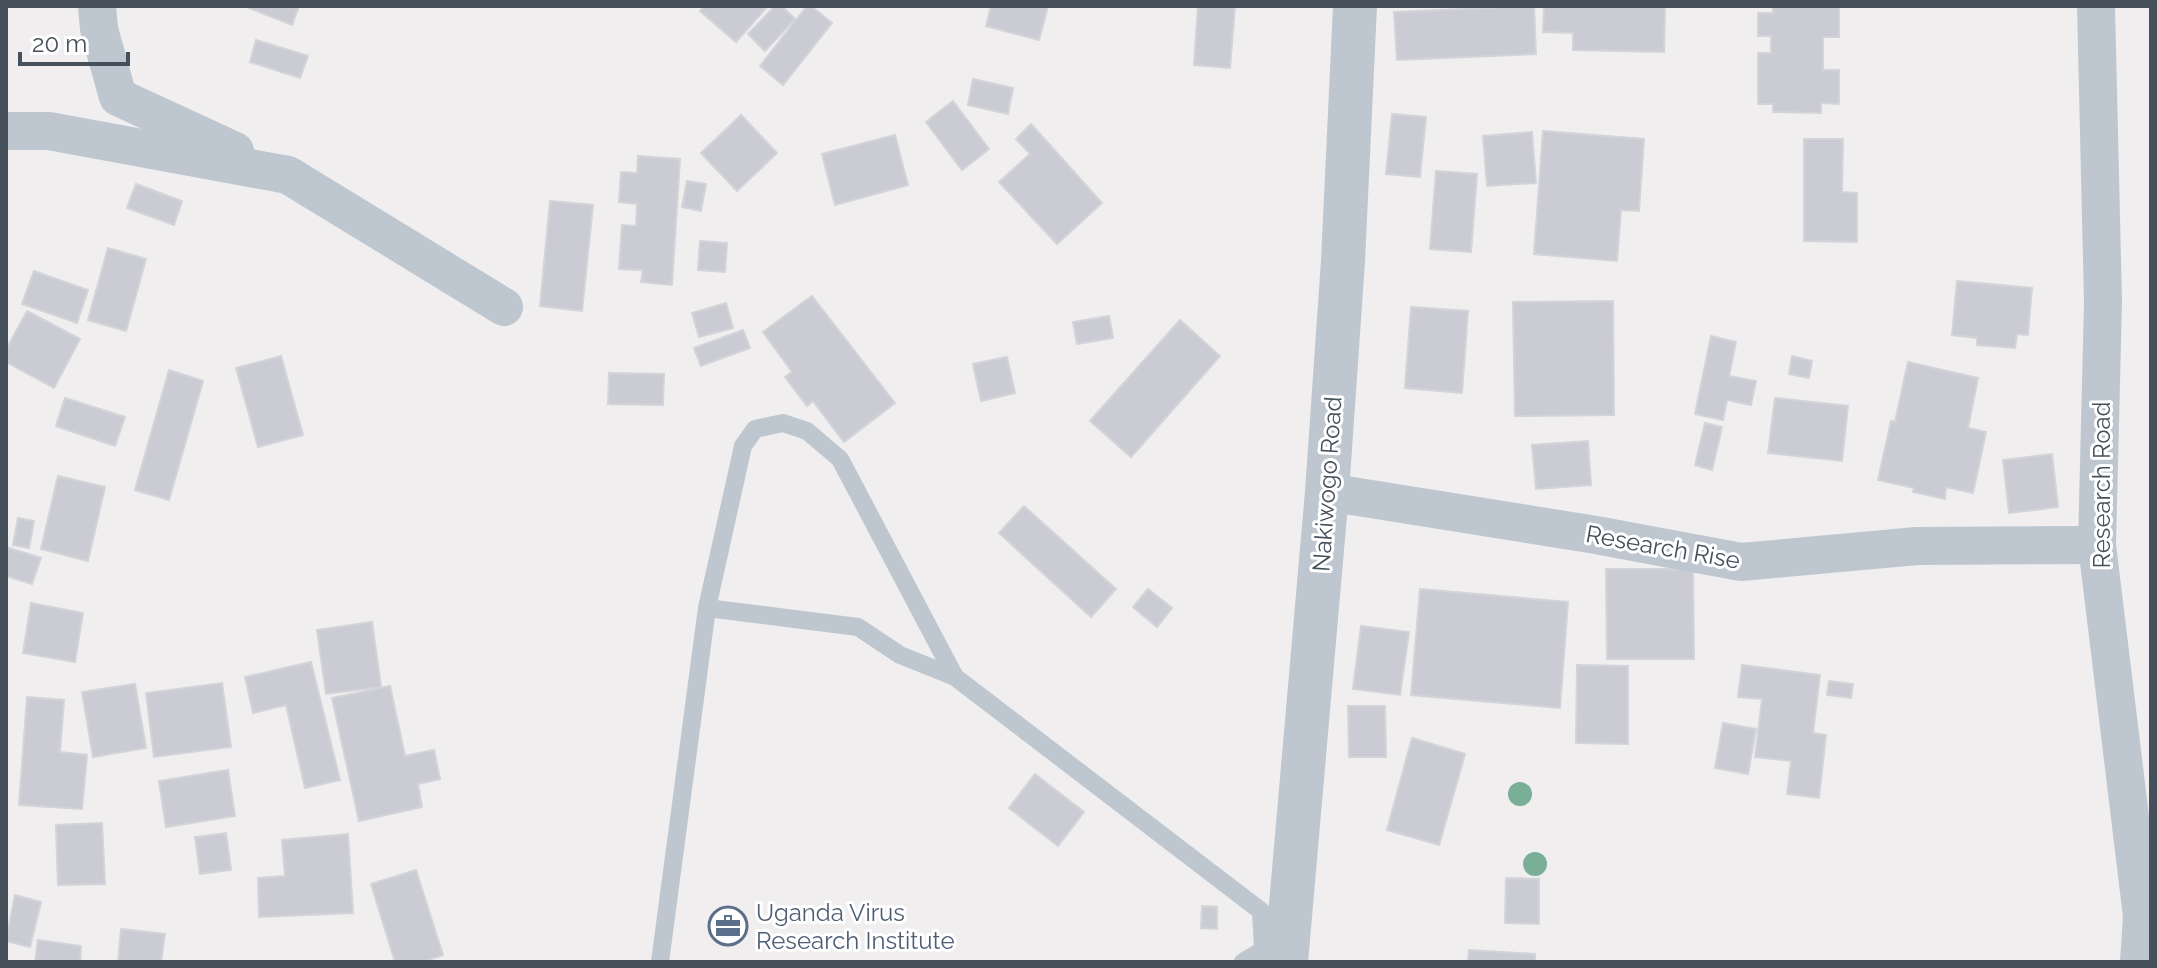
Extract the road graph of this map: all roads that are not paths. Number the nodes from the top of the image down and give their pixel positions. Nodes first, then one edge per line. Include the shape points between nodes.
1 (97, 6) edge
2 (1355, 6) edge
3 (2096, 6) edge
4 (6, 131) edge
5 (288, 175) junction
6 (504, 307) dead end
7 (1327, 492) junction
8 (2097, 545) junction
9 (707, 608) junction
10 (955, 677) junction
11 (2146, 917) edge
12 (1272, 958) edge
13 (660, 962) edge
14 (1243, 962) edge
15 (2139, 962) edge

1 - 5 street via 118,97
2 - 7 street, Nakiwogo Road
3 - 8 street, Research Road via 2103,302
4 - 5 street via 49,131
5 - 6 street
7 - 8 street, Research Rise via 1741,562 1917,546
7 - 12 street, Nakiwogo Road
8 - 11 street, Research Road
9 - 10 lane via 858,627 900,655
9 - 10 lane via 743,446 755,429 783,423 807,431 840,459
9 - 13 lane
10 - 12 lane via 1261,911
11 - 15 street, Research Road
12 - 14 lane

